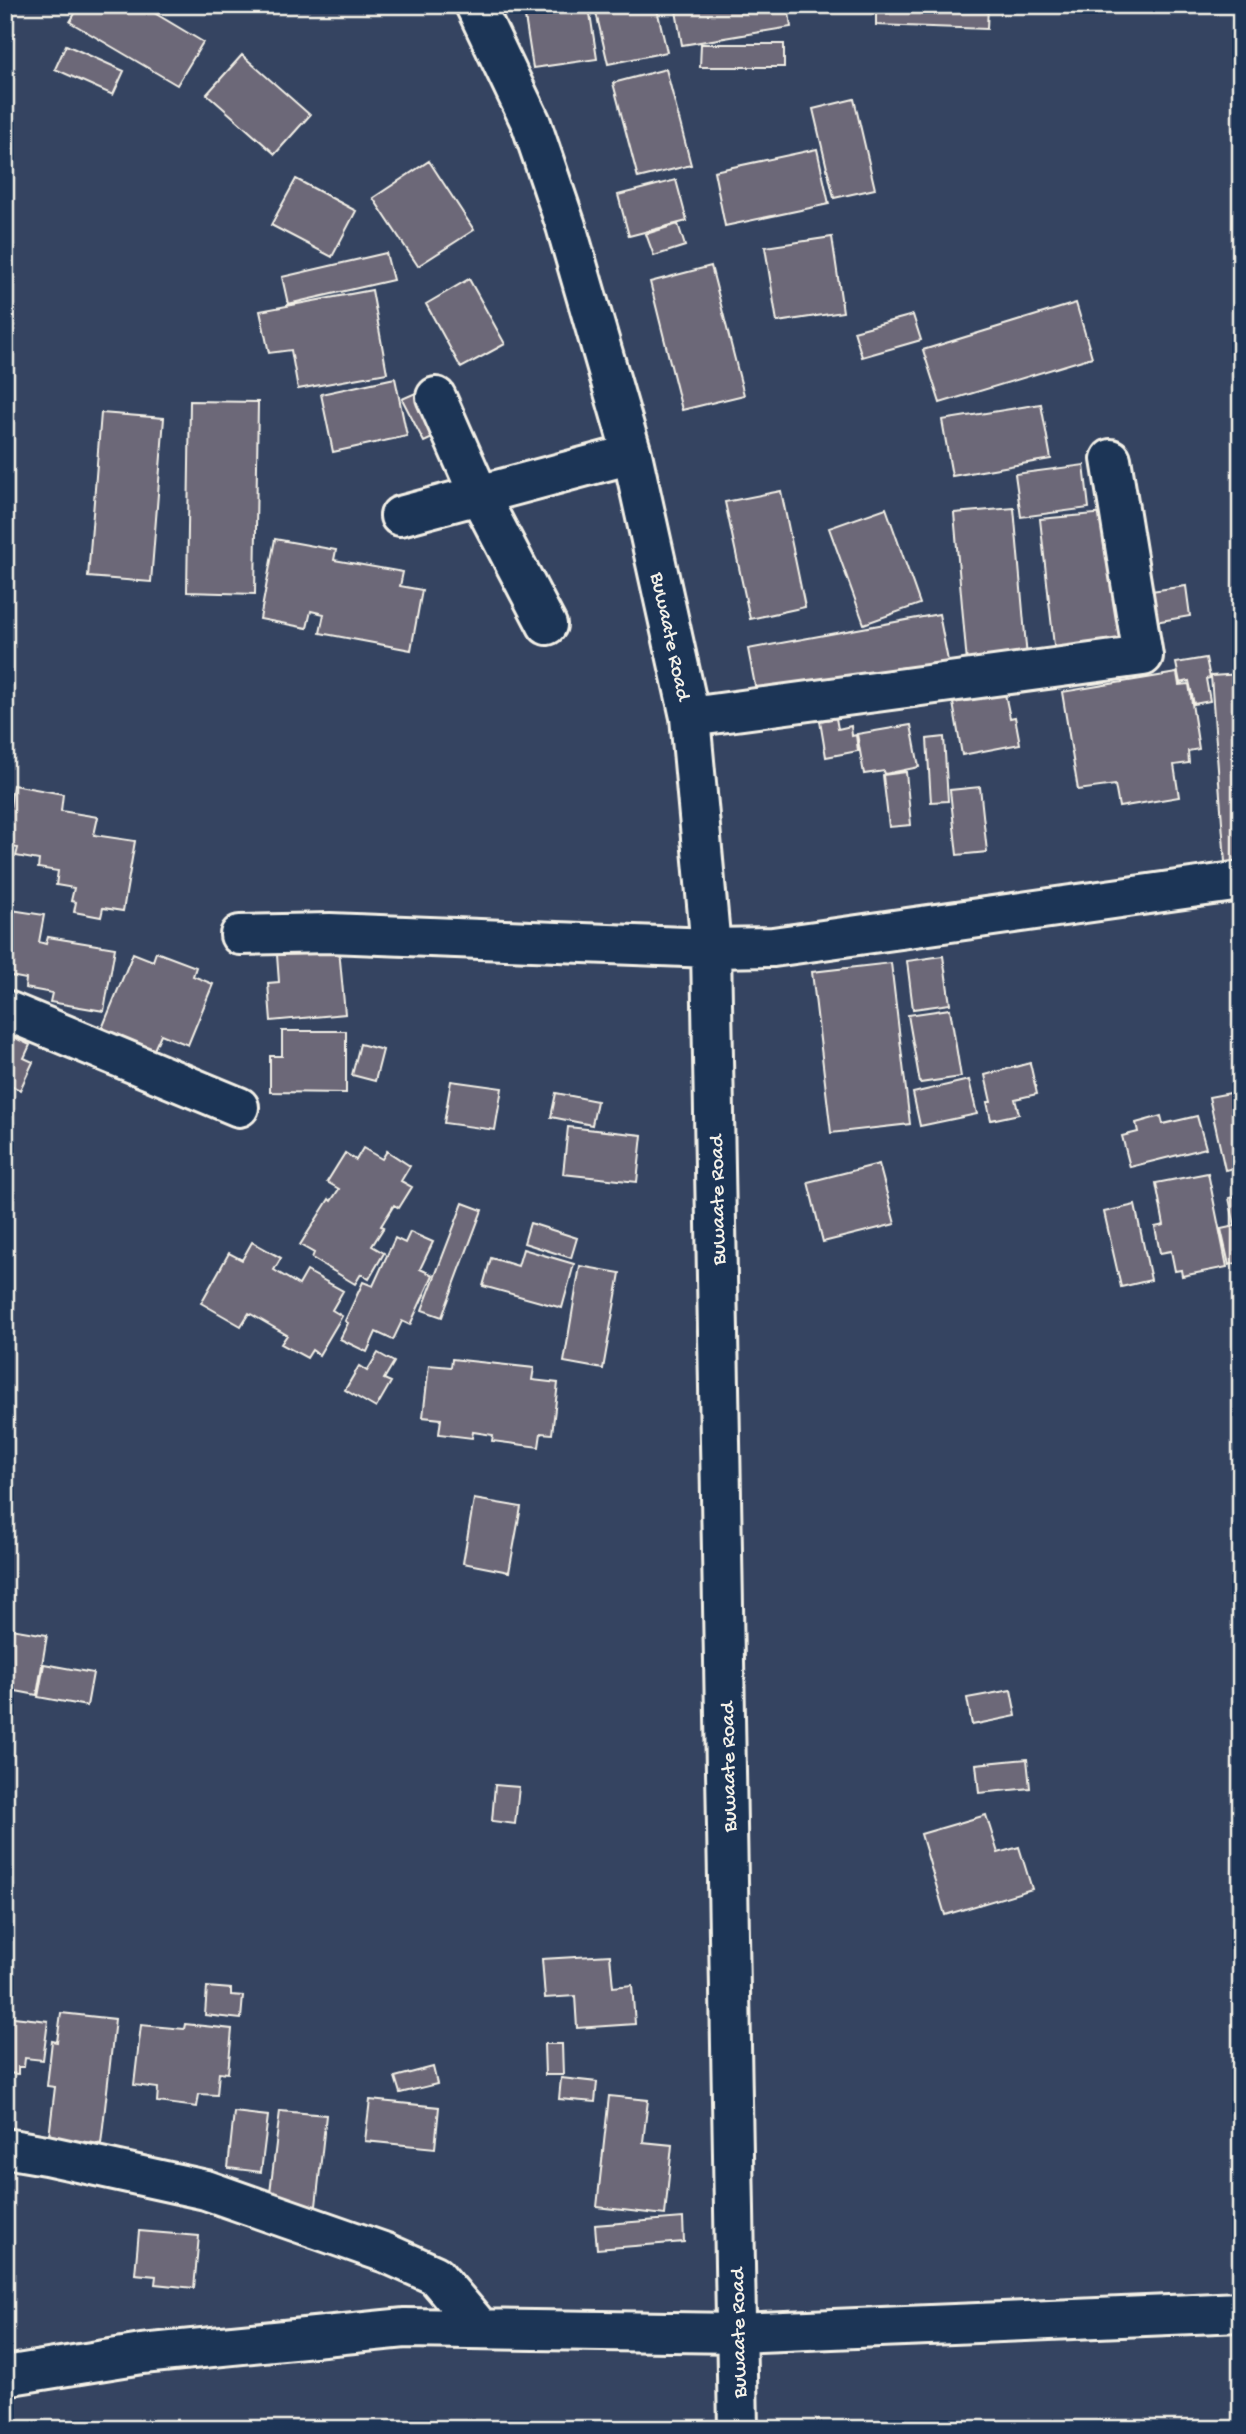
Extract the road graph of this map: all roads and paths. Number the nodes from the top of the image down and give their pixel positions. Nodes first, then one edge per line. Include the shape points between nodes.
1 (475, 5) edge
2 (436, 397) dead end
3 (632, 453) junction
4 (1111, 459) dead end
5 (479, 495) junction
6 (400, 516) dead end
7 (547, 625) dead end
8 (690, 717) junction
9 (1241, 881) edge
10 (240, 935) dead end
11 (711, 948) junction
12 (5, 1010) edge
13 (239, 1107) dead end
14 (5, 2148) edge
15 (1241, 2312) edge
16 (480, 2328) junction
17 (738, 2333) junction
18 (5, 2376) edge
19 (738, 2429) edge

1 - 3 street, Buwaate Road via 531,123
2 - 5 street
3 - 5 street
3 - 8 street, Buwaate Road
4 - 8 street via 1143,656
5 - 6 street
5 - 7 street
8 - 11 street, Buwaate Road
9 - 11 street via 773,947
10 - 11 street via 330,933
11 - 17 street, Buwaate Road
12 - 13 street
14 - 16 street via 206,2190 386,2253 435,2275
15 - 17 street
16 - 17 street
16 - 18 street via 405,2328 142,2354
17 - 19 street, Buwaate Road

